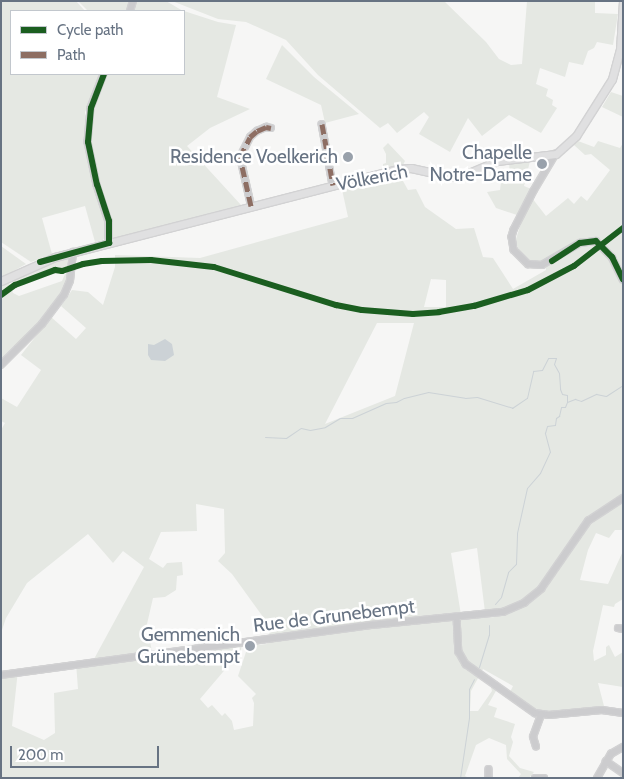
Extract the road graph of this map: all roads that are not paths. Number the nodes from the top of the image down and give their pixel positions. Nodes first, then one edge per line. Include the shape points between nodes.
1 (623, 1) edge
2 (104, 75) edge
3 (322, 124) dead end
4 (271, 128) dead end
5 (556, 154) junction
6 (333, 185) junction
7 (251, 206) junction
8 (109, 243) junction
9 (73, 252) junction
10 (623, 280) edge
11 (1, 282) edge
12 (1, 365) edge
13 (623, 498) edge
14 (457, 617) junction
15 (1, 675) edge
16 (623, 713) edge
17 (541, 714) junction
18 (536, 747) dead end
19 (623, 747) edge
20 (606, 762) junction
21 (489, 769) dead end
22 (623, 773) edge
23 (489, 778) edge
24 (535, 778) edge
25 (544, 778) edge
26 (597, 778) edge

1 - 5 main road via 620,50 612,79 576,136
2 - 8 street via 91,108 88,142 109,221
3 - 6 street
4 - 7 street via 256,131 240,157
5 - 6 main road, Völkerich via 497,161 458,176 405,168
5 - 10 street via 514,230 514,250 528,264 542,265 580,243 596,241 612,257
6 - 7 main road, Völkerich
7 - 8 main road, Völkerich
8 - 9 main road, Völkerich
9 - 11 main road, Völkerich via 40,262
9 - 12 street via 69,286 64,296 42,324
13 - 14 street, Rue de Grunebempt via 588,522 533,597 503,612
14 - 15 street, Rue de Grunebempt via 372,625
14 - 17 street via 460,652 466,664
16 - 17 street via 602,710
17 - 18 street via 533,737
19 - 20 street via 611,754
20 - 22 street
20 - 26 street
21 - 23 street
24 - 25 street

